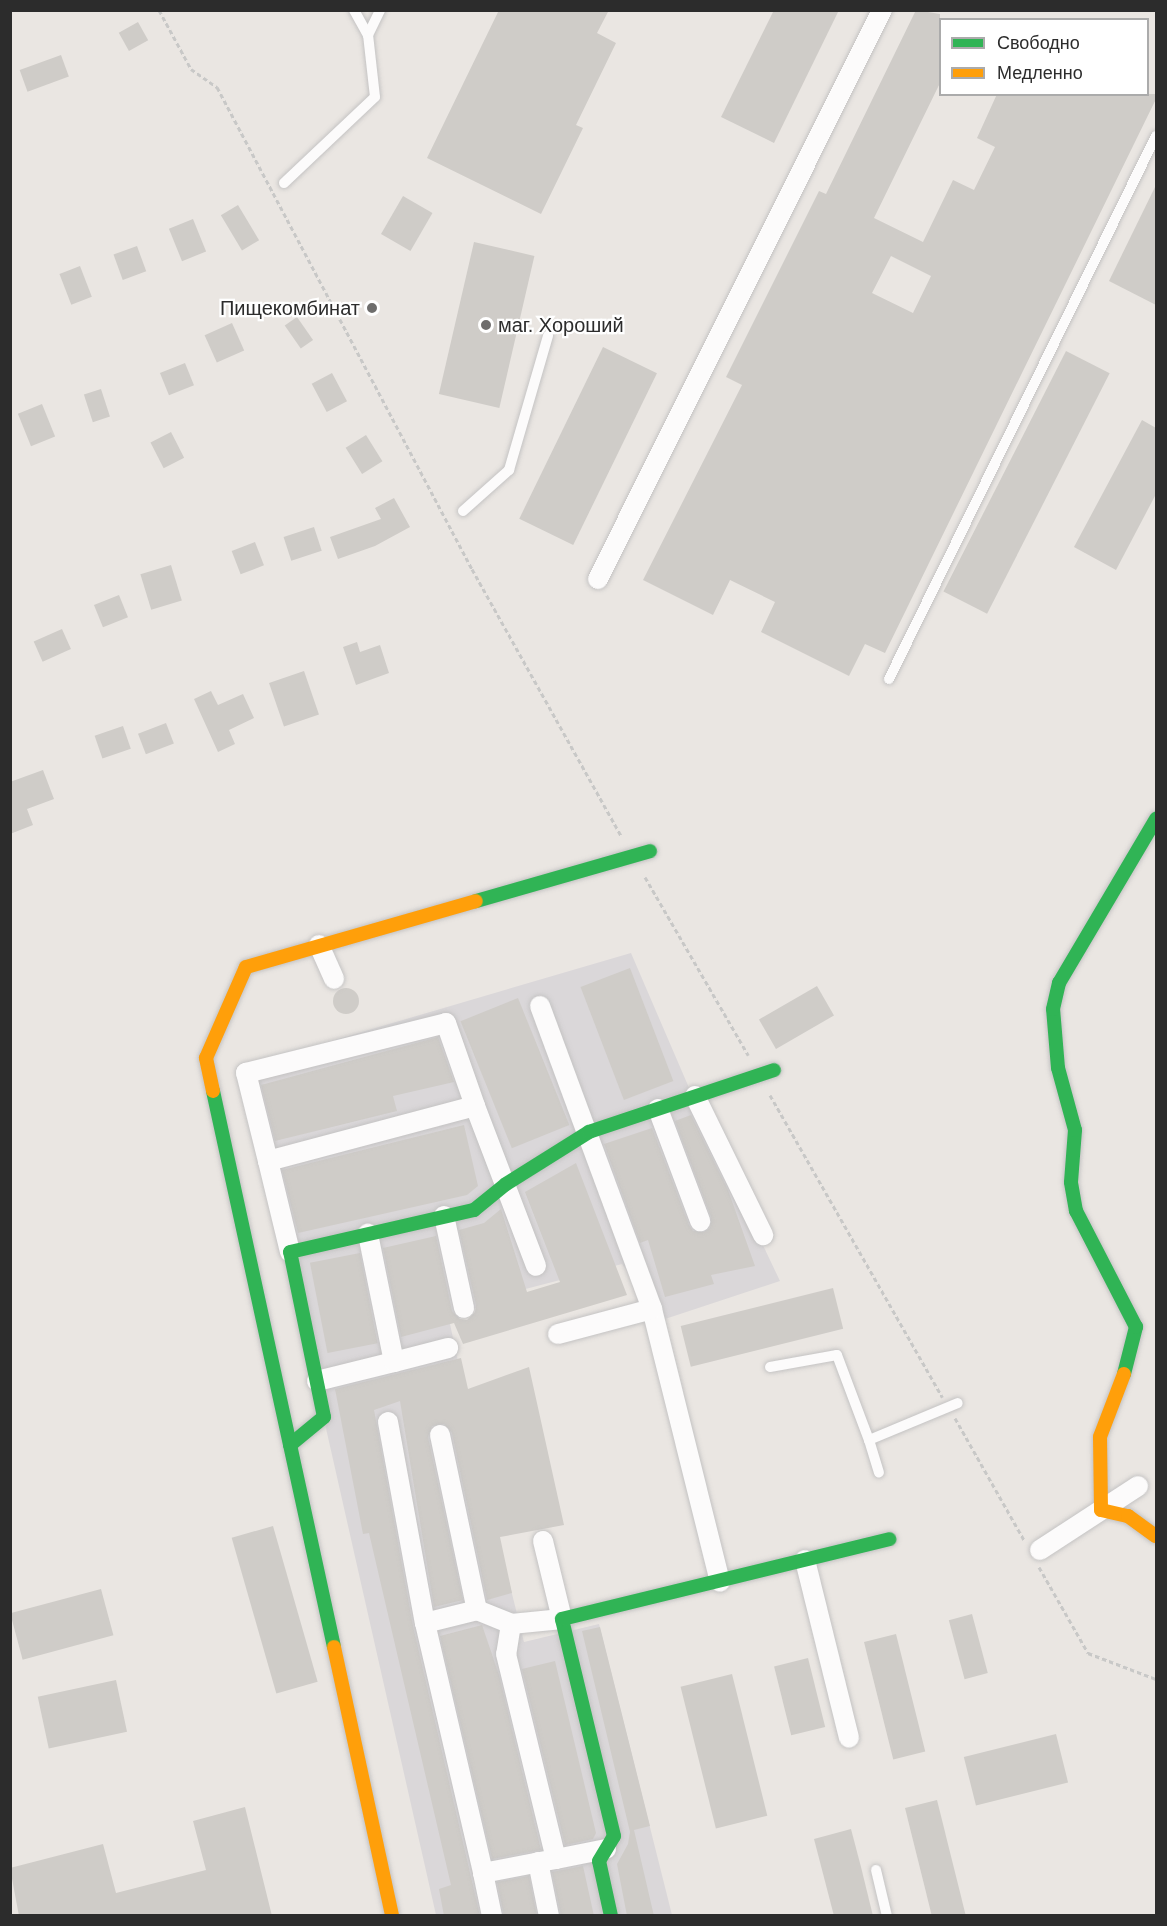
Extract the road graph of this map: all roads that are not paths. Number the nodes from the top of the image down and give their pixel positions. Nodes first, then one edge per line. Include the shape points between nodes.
1 (354, 10) edge
2 (380, 10) edge
3 (882, 10) edge
4 (368, 35) junction
5 (1156, 136) edge
6 (284, 183) dead end
7 (549, 336) dead end
8 (463, 511) dead end
9 (598, 579) dead end
10 (889, 679) dead end
11 (1156, 819) edge
12 (650, 851) dead end
13 (319, 945) junction
14 (334, 979) dead end
15 (540, 1006) dead end
16 (774, 1070) dead end
17 (695, 1096) junction
18 (475, 1106) junction
19 (658, 1109) junction
20 (590, 1132) junction
21 (268, 1161) junction
22 (506, 1184) junction
23 (444, 1216) junction
24 (700, 1221) dead end
25 (368, 1234) junction
26 (764, 1235) dead end
27 (290, 1252) junction
28 (536, 1266) dead end
29 (464, 1308) dead end
30 (652, 1310) junction
31 (558, 1334) dead end
32 (448, 1348) dead end
33 (394, 1362) junction
34 (770, 1367) dead end
35 (316, 1381) junction
36 (954, 1406) road end
37 (388, 1422) dead end
38 (440, 1435) dead end
39 (869, 1440) junction
40 (290, 1445) junction
41 (879, 1472) dead end
42 (1138, 1486) dead end
43 (1101, 1510) junction
44 (1156, 1536) edge
45 (889, 1539) dead end
46 (543, 1541) dead end
47 (1035, 1554) road end
48 (805, 1560) junction
49 (720, 1582) junction
50 (477, 1610) junction
51 (562, 1619) junction
52 (425, 1623) junction
53 (511, 1624) junction
54 (849, 1738) dead end
55 (606, 1849) junction
56 (547, 1861) junction
57 (876, 1870) dead end
58 (483, 1873) junction
59 (392, 1916) edge
60 (492, 1916) edge
61 (549, 1916) edge
62 (611, 1916) edge
63 (887, 1916) edge

1 - 4 lane
2 - 4 lane
3 - 9 street
4 - 6 lane via 375,97
5 - 10 lane
7 - 8 lane via 509,470
11 - 43 street via 1059,983 1053,1009 1058,1068 1075,1130 1071,1182 1076,1211 1136,1327 1131,1355 1100,1437
12 - 13 street
13 - 14 street
13 - 40 street via 246,967 206,1058
15 - 20 street
16 - 17 street
17 - 19 street
17 - 26 street
18 - 21 street
18 - 21 street via 446,1023 246,1073
18 - 22 street
19 - 20 street
19 - 24 street
20 - 22 street
20 - 30 street
21 - 27 street
22 - 23 street via 474,1210
22 - 28 street
23 - 25 street
23 - 29 street
25 - 27 street
25 - 33 street
27 - 35 street
30 - 31 street
30 - 49 street
32 - 33 street
33 - 35 street
34 - 39 lane via 837,1355
35 - 40 street via 324,1417
36 - 39 lane
37 - 52 street
38 - 50 street
39 - 41 lane
40 - 59 street
42 - 43 street
43 - 44 street via 1128,1516
43 - 47 street
45 - 48 street
46 - 51 street
48 - 49 street
48 - 54 street
49 - 51 street
50 - 52 street
50 - 53 street
51 - 53 street
51 - 55 street via 614,1836
52 - 58 street
53 - 56 street via 506,1654
55 - 56 street
55 - 62 street via 599,1861
56 - 58 street
56 - 61 street
57 - 63 lane
58 - 60 street

